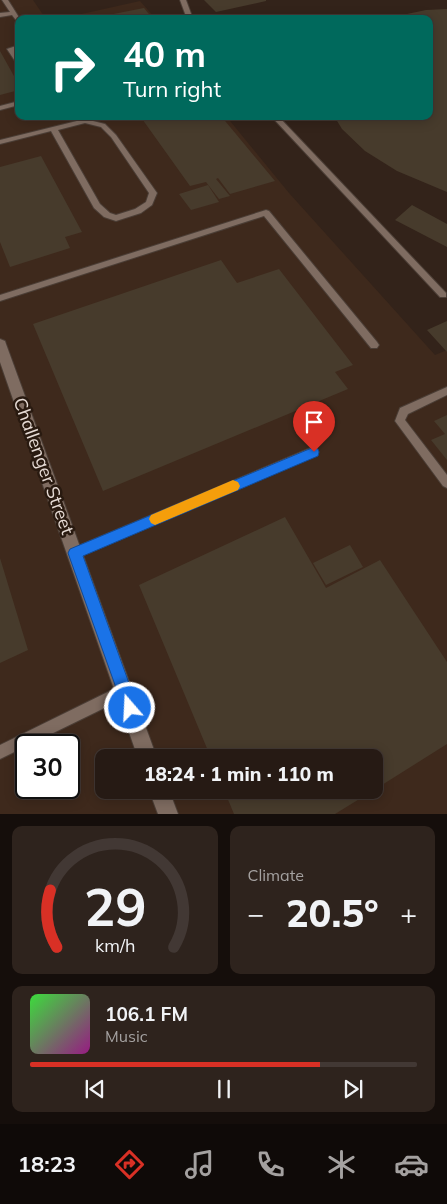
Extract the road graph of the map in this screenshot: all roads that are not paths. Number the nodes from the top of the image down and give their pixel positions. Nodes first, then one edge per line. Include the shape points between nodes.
1 (5, 0) edge
2 (183, 0) edge
3 (13, 13) junction
4 (0, 15) edge
5 (189, 15) edge
6 (15, 16) edge
7 (15, 48) edge
8 (15, 57) edge
9 (15, 104) edge
10 (0, 108) edge
11 (278, 120) edge
12 (53, 128) junction
13 (0, 142) edge
14 (443, 295) dead end
15 (0, 298) edge
16 (0, 344) edge
17 (374, 345) dead end
18 (447, 391) edge
19 (314, 452) dead end
20 (447, 483) edge
21 (75, 553) junction
22 (124, 691) junction
23 (145, 749) edge
24 (0, 752) edge
25 (162, 799) edge
26 (168, 814) edge

1 - 3 lane
2 - 5 lane
3 - 4 lane
3 - 6 lane
7 - 8 lane via 10,49
9 - 10 lane
11 - 14 lane
12 - 12 lane via 85,121 103,125 153,193 149,203 138,211 116,218 107,215 97,206
12 - 13 lane
15 - 17 lane via 266,213
16 - 21 street, Challenger Street
18 - 20 lane via 404,411 400,421
19 - 21 lane
21 - 22 street, Challenger Street
22 - 23 street, Challenger Street
22 - 24 lane
25 - 26 street

